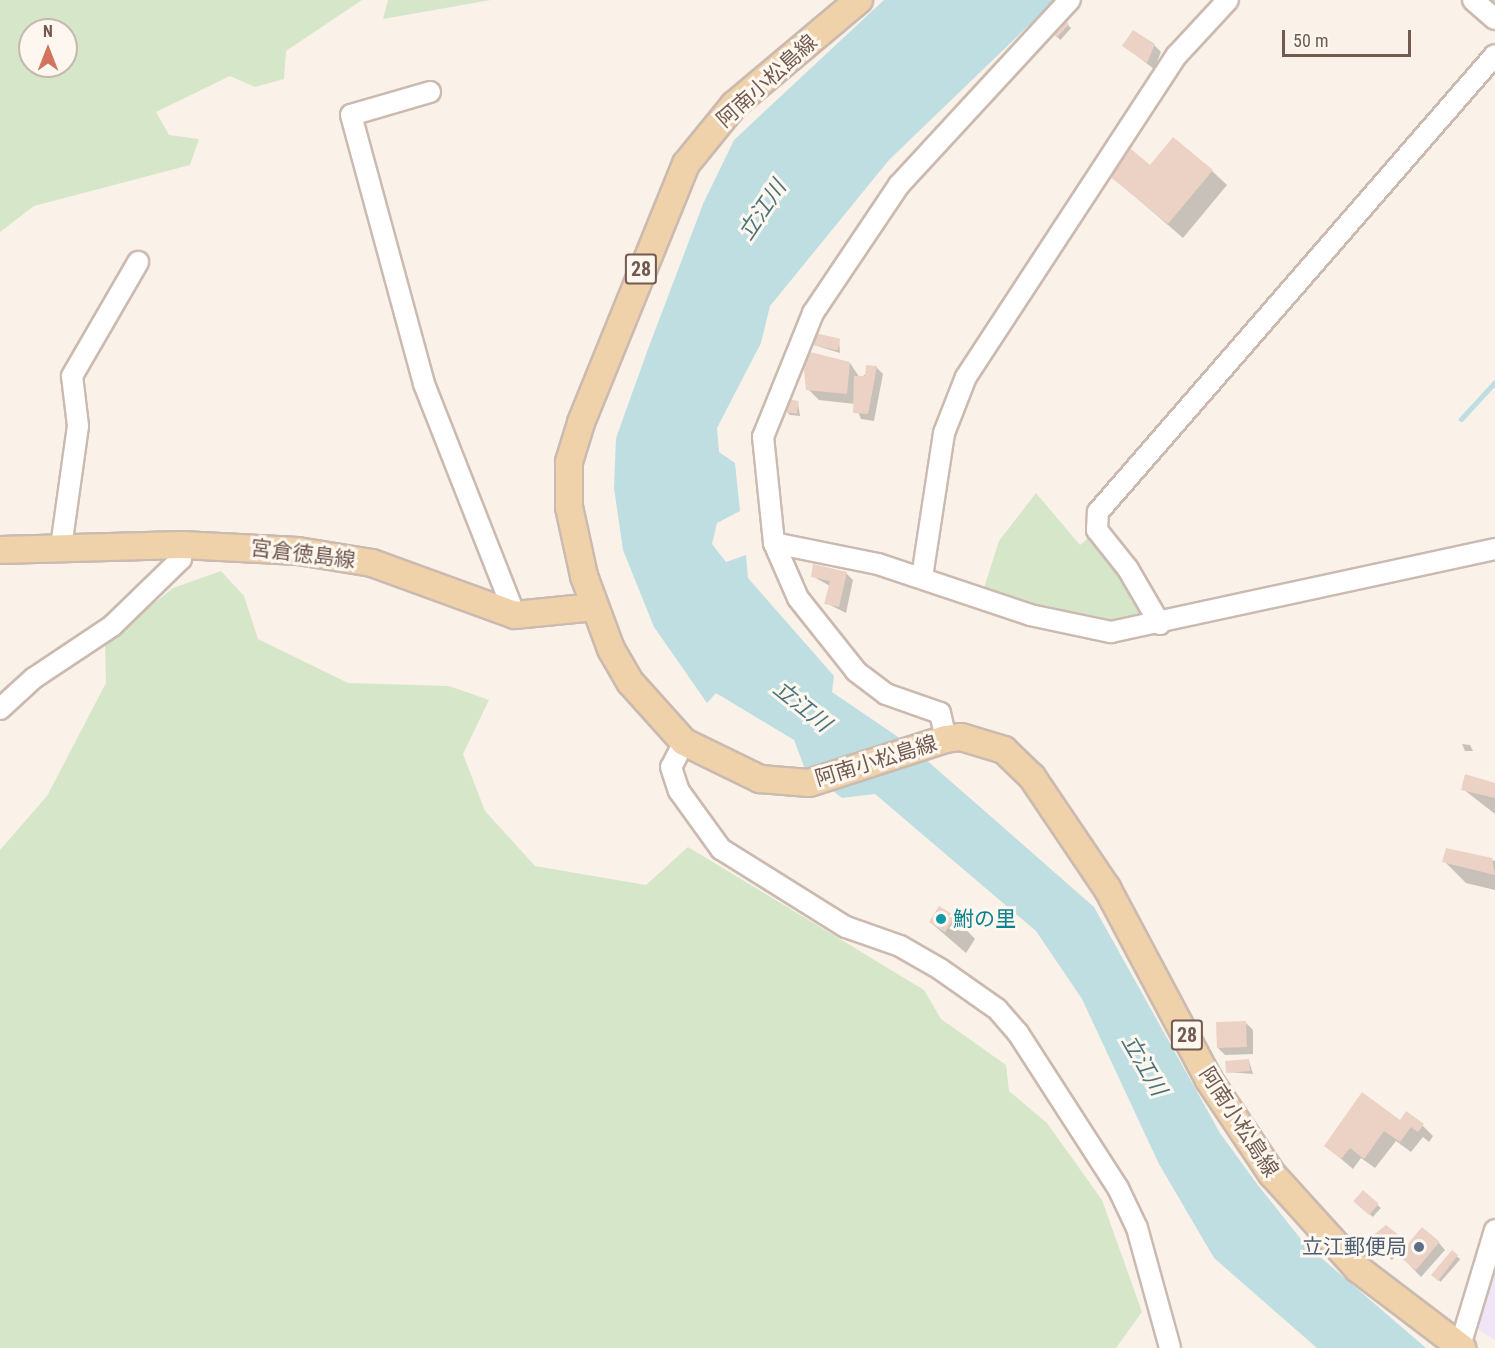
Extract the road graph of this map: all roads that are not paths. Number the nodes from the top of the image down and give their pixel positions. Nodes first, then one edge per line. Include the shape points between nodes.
1 (859, 0) edge
2 (1070, 0) edge
3 (1228, 0) edge
4 (1473, 0) edge
5 (1495, 19) edge
6 (1495, 55) edge
7 (430, 92) dead end
8 (138, 262) dead end
9 (774, 543) junction
10 (182, 544) junction
11 (61, 547) junction
12 (1495, 549) edge
13 (0, 550) edge
14 (922, 577) junction
15 (595, 607) junction
16 (515, 615) junction
17 (1160, 624) junction
18 (0, 709) edge
19 (935, 741) junction
20 (684, 742) junction
21 (1495, 1230) edge
22 (1461, 1347) edge
23 (1170, 1348) edge

1 - 15 main road, 阿南小松島線 / 28 via 734,105 686,164 663,212 569,462 569,507
2 - 9 street via 899,185 813,313 763,436
3 - 14 street via 1177,55 966,377 944,433
4 - 5 street
6 - 17 street via 1098,512 1097,530 1128,569
7 - 16 street via 351,115 424,384
8 - 11 street via 72,376 78,426
9 - 14 street
9 - 19 street via 785,577 825,637 886,694 940,713
10 - 11 main road, 宮倉徳島線
10 - 16 main road, 宮倉徳島線 via 343,557 406,574
10 - 18 street via 181,559 112,626 34,678
11 - 13 main road, 宮倉徳島線
12 - 17 street
14 - 17 street via 1077,628 1111,632
15 - 16 main road, 宮倉徳島線
15 - 20 main road, 阿南小松島線 / 28 via 631,683
19 - 20 main road, 阿南小松島線 / 28 via 809,783 739,773
19 - 22 main road, 阿南小松島線 / 28 via 961,737 1004,750 1032,777 1107,888 1209,1080 1272,1174 1358,1269
20 - 23 street via 671,767 676,783 702,829 721,849 846,927 900,946 940,969 997,1009 1018,1033 1128,1208
21 - 22 street

